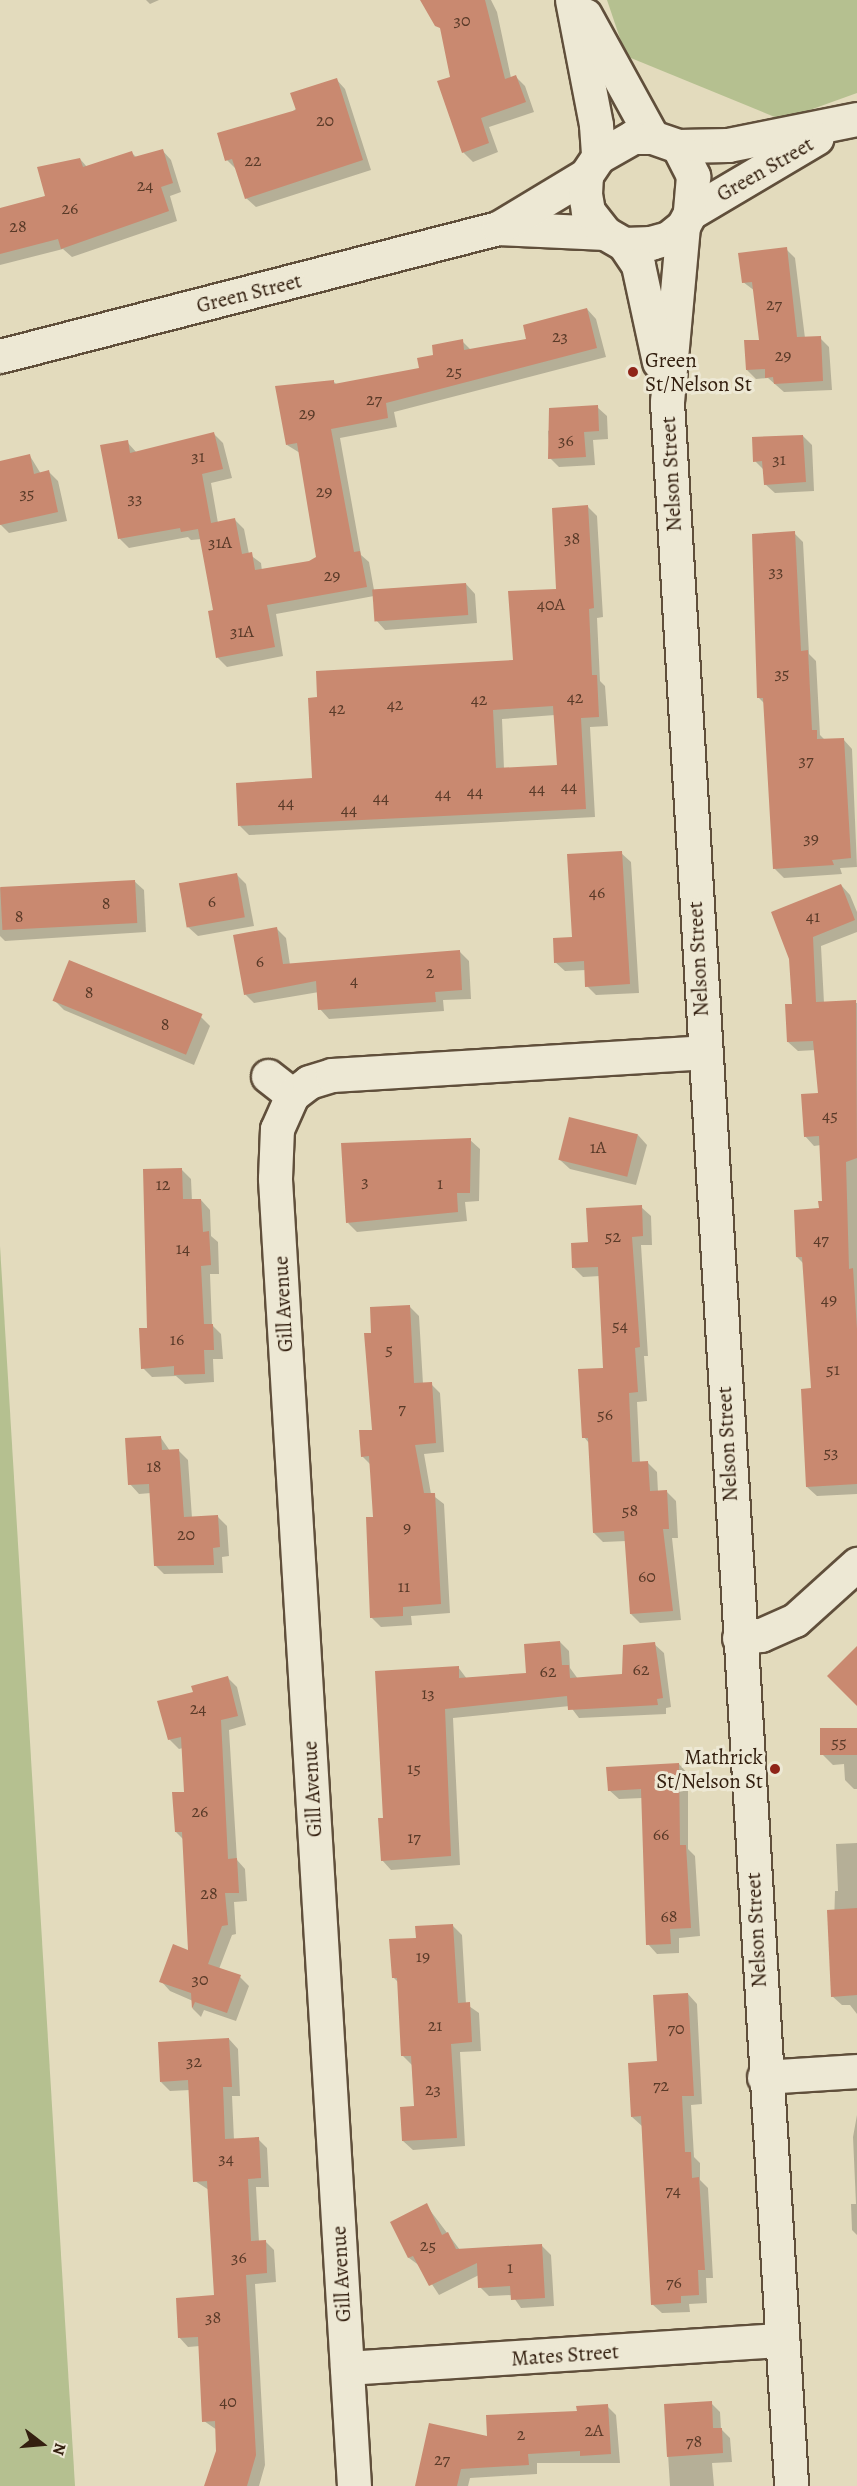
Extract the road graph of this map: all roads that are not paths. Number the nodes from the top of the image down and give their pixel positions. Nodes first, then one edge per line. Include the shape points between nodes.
1 (572, 0) edge
2 (577, 0) edge
3 (848, 122) edge
4 (665, 141) junction
5 (592, 166) junction
6 (687, 219) junction
7 (498, 228) junction
8 (615, 238) junction
9 (0, 356) edge
10 (667, 402) junction
11 (703, 1052) junction
12 (857, 1564) edge
13 (739, 1638) junction
14 (857, 2071) edge
15 (764, 2077) junction
16 (782, 2340) junction
17 (347, 2368) junction
18 (354, 2486) edge
19 (791, 2486) edge

1 - 5 street via 596,125
2 - 4 street
3 - 4 street, Green Street via 728,145
3 - 6 street, Green Street
4 - 5 street via 620,141
4 - 6 street via 693,176
5 - 7 street, Green Street
5 - 8 street via 588,211
6 - 8 street via 668,238 651,243
6 - 10 street, Nelson Street
7 - 8 street, Green Street
7 - 9 street, Green Street
8 - 10 street, Nelson Street via 641,276
10 - 11 street, Nelson Street
11 - 13 street, Nelson Street
11 - 17 street, Gill Avenue via 332,1075 280,1086 275,1169
12 - 13 street via 795,1620 761,1635
13 - 15 street, Nelson Street
14 - 15 street
15 - 16 street, Nelson Street
16 - 17 street, Mates Street
16 - 19 street, Nelson Street
17 - 18 street, Gill Avenue

